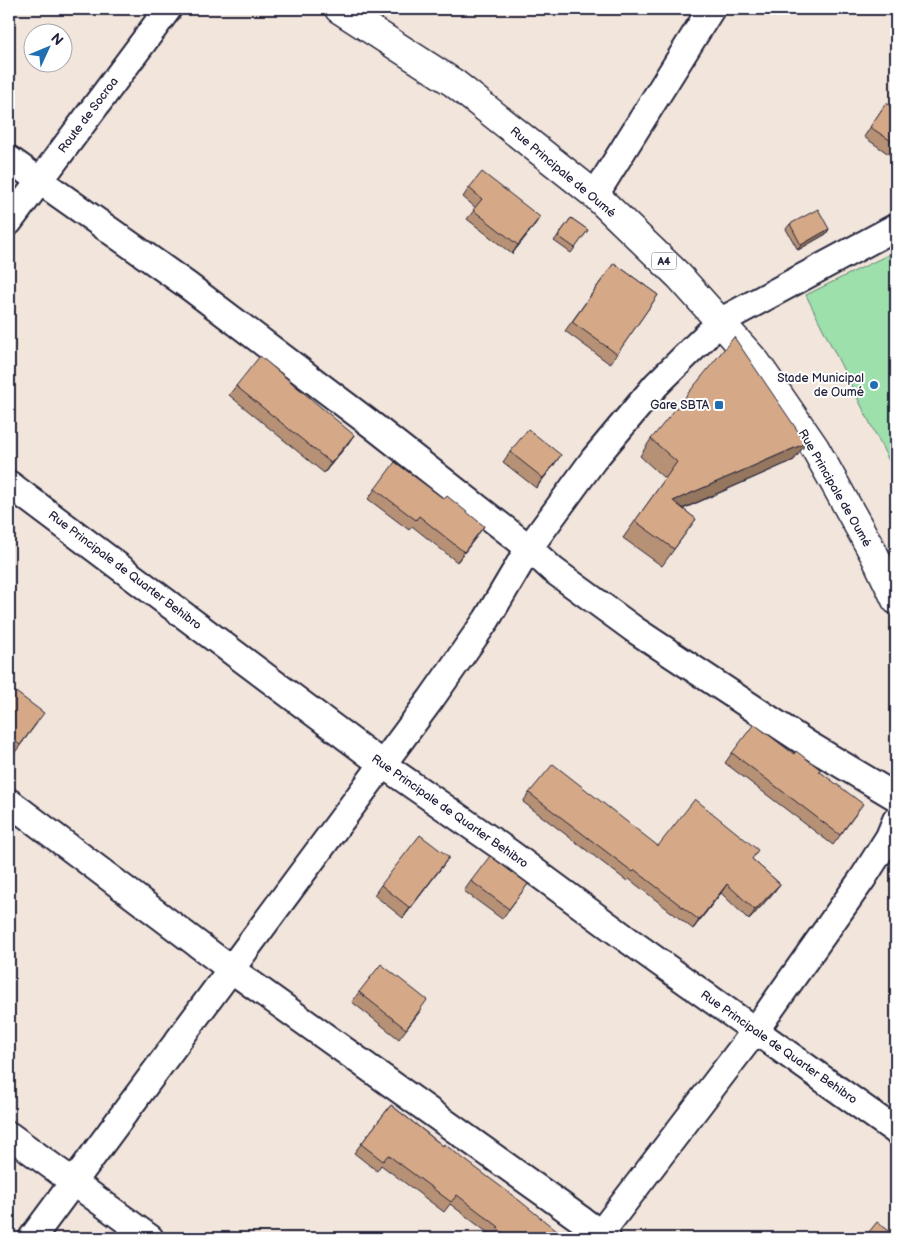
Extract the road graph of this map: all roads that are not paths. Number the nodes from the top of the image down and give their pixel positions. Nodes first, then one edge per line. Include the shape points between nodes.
1 (168, 9) edge
2 (339, 9) edge
3 (711, 9) edge
4 (9, 158) edge
5 (39, 181) junction
6 (595, 195) junction
7 (9, 222) edge
8 (896, 227) edge
9 (721, 322) junction
10 (9, 484) edge
11 (529, 548) junction
12 (896, 600) edge
13 (382, 764) junction
14 (896, 797) edge
15 (9, 802) edge
16 (896, 820) edge
17 (232, 970) junction
18 (755, 1031) junction
19 (896, 1131) edge
20 (9, 1135) edge
21 (74, 1183) junction
22 (601, 1237) edge
23 (32, 1238) edge
24 (150, 1238) edge

1 - 5 street, Route de Socroa
2 - 6 main road, Rue Principale de Oumé / A4 via 454,83
3 - 6 street
4 - 5 street
5 - 7 street, Route de Socroa
5 - 11 street via 187,285
6 - 9 main road, Rue Principale de Oumé / A4 via 680,276
8 - 9 street
9 - 11 street via 656,385 594,459
9 - 12 main road, Rue Principale de Oumé / A4 via 756,362 815,448
10 - 13 street, Rue Principale de Quarter Behibro
11 - 13 street via 487,619
11 - 14 street via 635,630 809,745
13 - 17 street
13 - 18 street, Rue Principale de Quarter Behibro
15 - 17 street
16 - 18 street via 863,878
17 - 21 street
17 - 22 street
18 - 19 street, Rue Principale de Quarter Behibro
18 - 22 street
20 - 21 street
21 - 23 street
21 - 24 street

